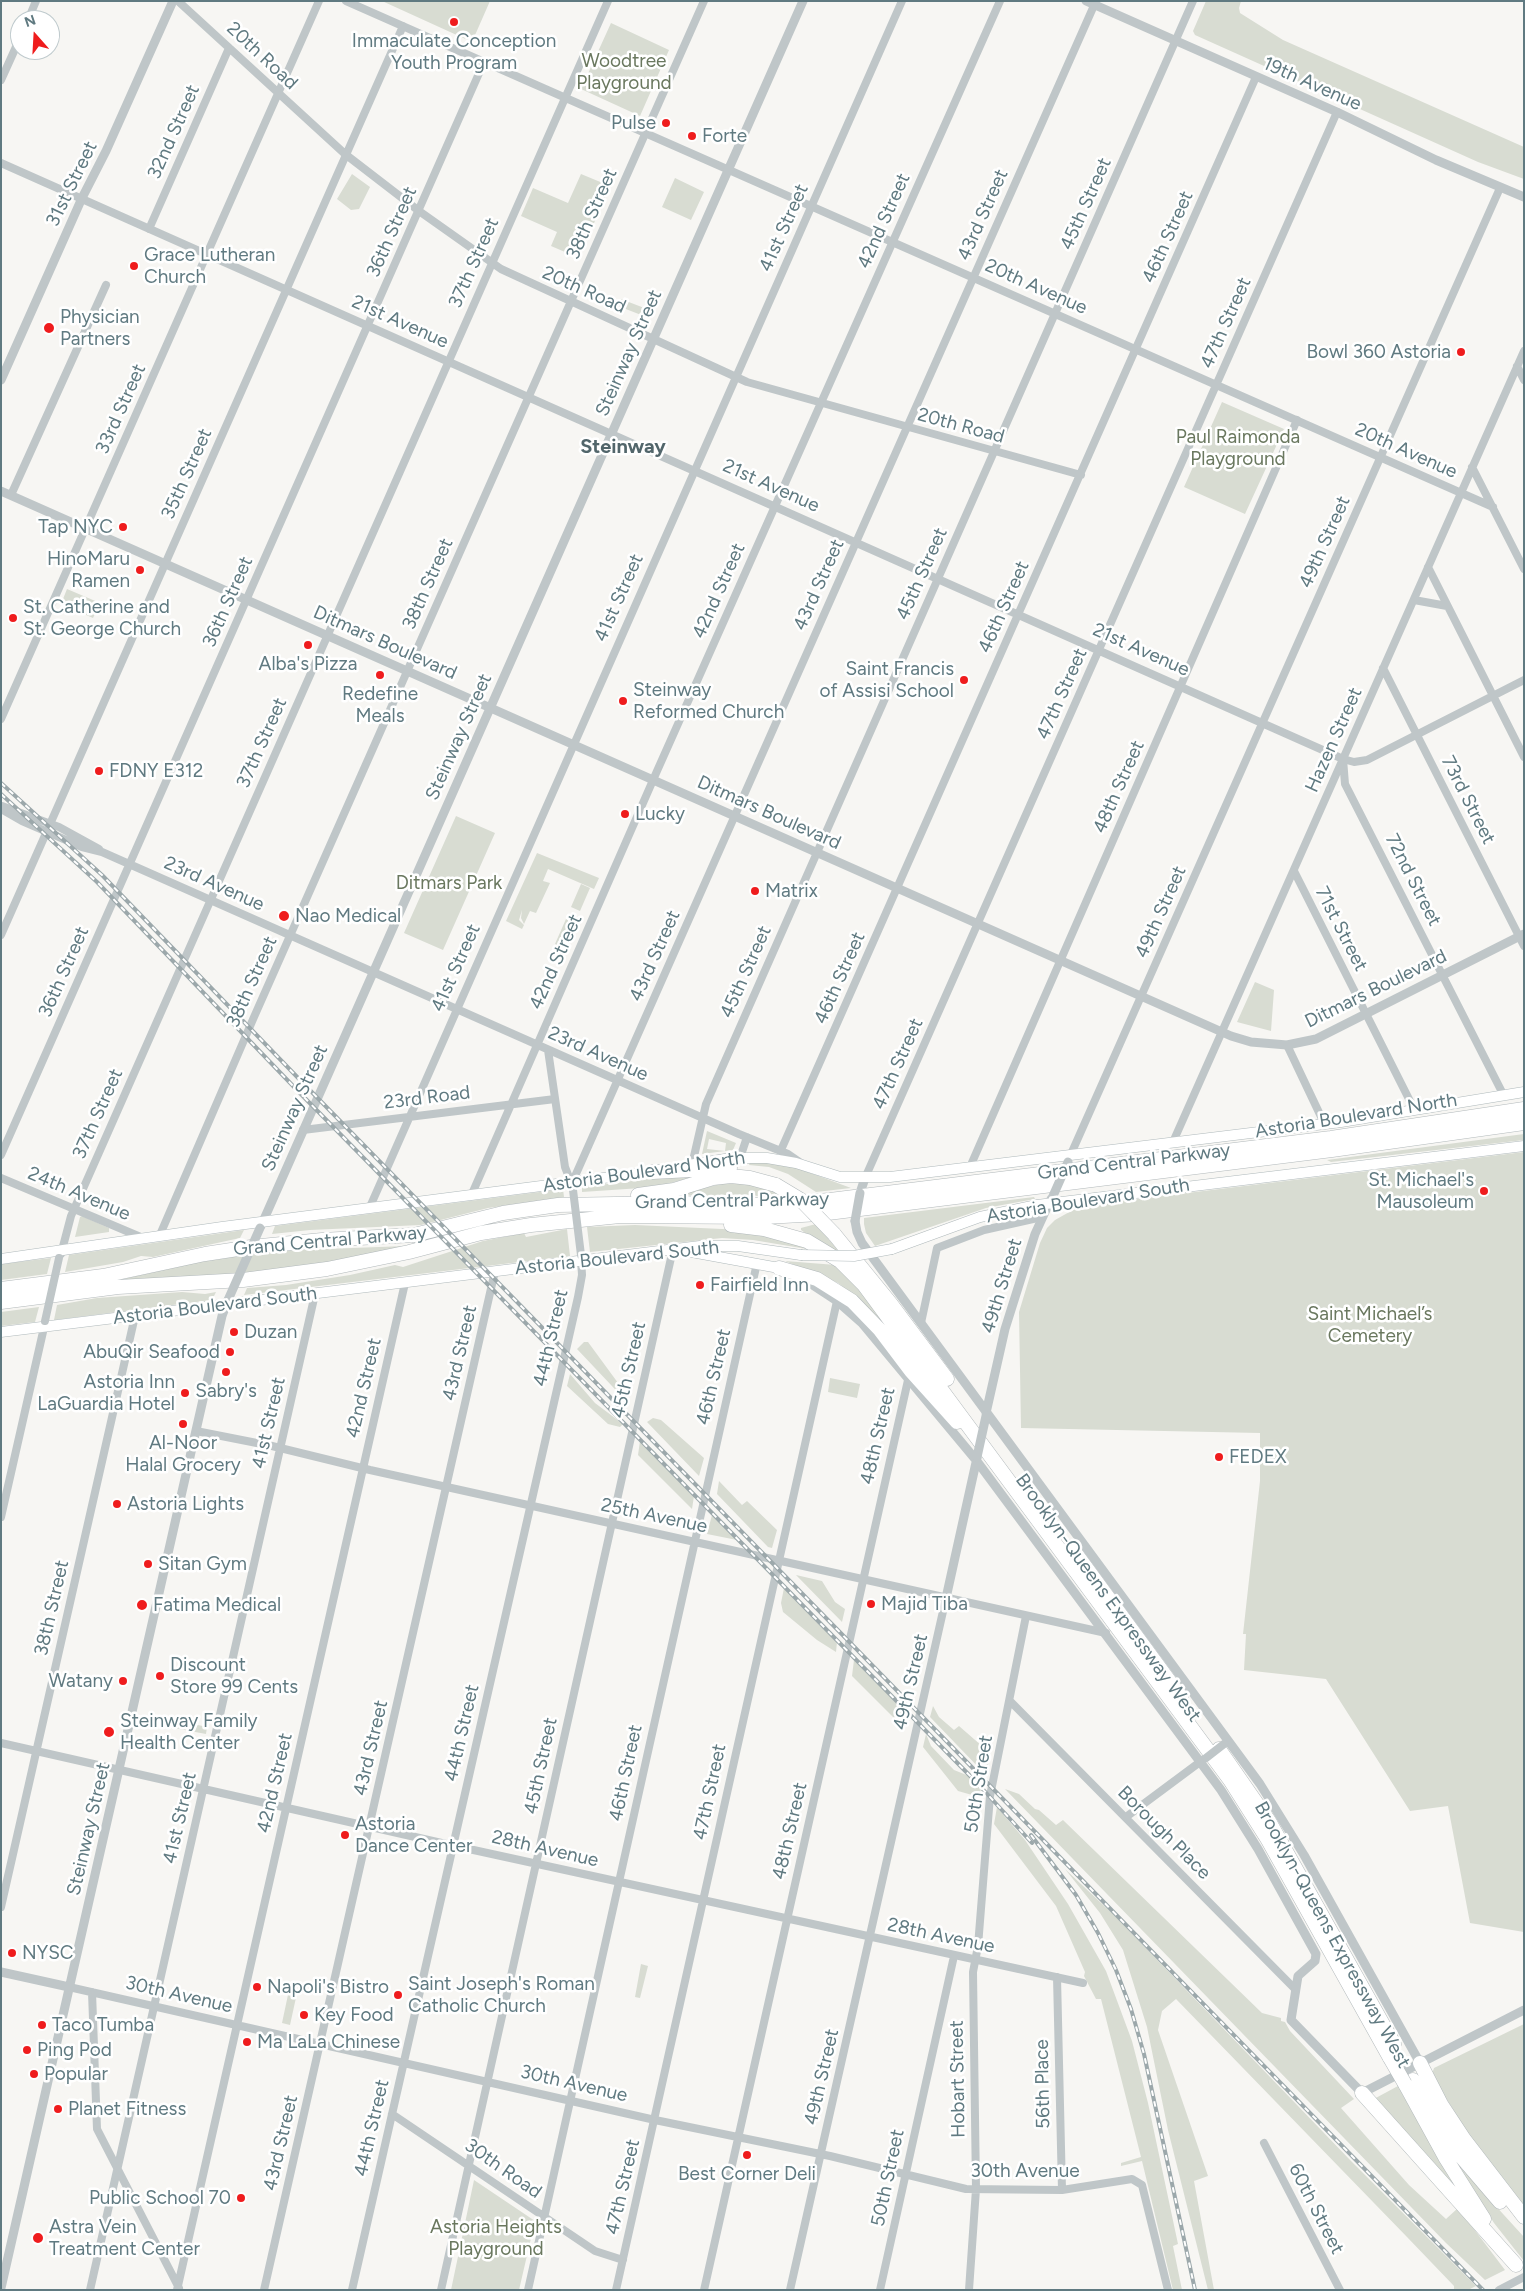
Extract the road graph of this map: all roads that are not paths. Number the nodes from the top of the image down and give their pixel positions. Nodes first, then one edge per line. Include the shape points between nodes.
1 (173, 1) edge
2 (178, 1) edge
3 (318, 1) edge
4 (346, 1) edge
5 (608, 1) edge
6 (704, 1) edge
7 (803, 1) edge
8 (902, 1) edge
9 (1000, 1) edge
10 (1193, 1) edge
11 (1092, 2) edge
12 (403, 26) junction
13 (1176, 42) junction
14 (229, 48) junction
15 (10, 60) edge
16 (484, 62) junction
17 (1256, 77) junction
18 (1, 80) edge
19 (278, 93) junction
20 (566, 97) junction
21 (1337, 112) junction
22 (646, 132) junction
23 (345, 154) junction
24 (1, 163) edge
25 (728, 169) junction
26 (1500, 188) junction
27 (1524, 197) edge
28 (82, 198) junction
29 (811, 205) junction
30 (419, 211) junction
31 (149, 229) junction
32 (892, 241) junction
33 (207, 255) junction
34 (492, 262) junction
35 (974, 277) junction
36 (106, 285) dead end
37 (286, 289) junction
38 (571, 302) junction
39 (1055, 313) junction
40 (368, 326) junction
41 (653, 339) junction
42 (1136, 349) junction
43 (1524, 351) edge
44 (449, 361) junction
45 (1517, 366) junction
46 (736, 377) junction
47 (1, 380) edge
48 (1524, 380) edge
49 (1217, 385) junction
50 (528, 396) junction
51 (821, 404) junction
52 (1298, 420) junction
53 (908, 428) junction
54 (611, 433) junction
55 (994, 451) junction
56 (1380, 457) junction
57 (1472, 467) junction
58 (694, 470) junction
59 (1081, 475) junction
60 (1, 491) edge
61 (1461, 493) junction
62 (11, 495) junction
63 (775, 506) junction
64 (1492, 507) junction
65 (86, 528) junction
66 (856, 542) junction
67 (166, 564) junction
68 (1428, 567) junction
69 (1524, 569) edge
70 (938, 578) junction
71 (248, 600) junction
72 (1414, 600) junction
73 (1447, 606) junction
74 (1019, 614) junction
75 (328, 635) junction
76 (1100, 650) junction
77 (1383, 668) junction
78 (407, 671) junction
79 (1524, 680) edge
80 (1181, 686) junction
81 (1493, 696) junction
82 (490, 707) junction
83 (1, 719) edge
84 (1262, 722) junction
85 (1416, 734) junction
86 (573, 744) junction
87 (1524, 757) edge
88 (1343, 759) junction
89 (653, 780) junction
90 (1, 807) edge
91 (735, 816) junction
92 (51, 823) junction
93 (47, 832) junction
94 (102, 852) junction
95 (817, 852) junction
96 (131, 865) junction
97 (1294, 871) junction
98 (898, 888) junction
99 (210, 900) junction
100 (978, 923) junction
101 (1, 935) edge
102 (290, 935) junction
103 (1521, 935) edge
104 (1524, 946) edge
105 (1060, 960) junction
106 (373, 972) junction
107 (1443, 975) junction
108 (1142, 996) junction
109 (456, 1009) junction
110 (1366, 1014) junction
111 (1222, 1032) junction
112 (538, 1045) junction
113 (1287, 1046) junction
114 (548, 1050) junction
115 (618, 1080) junction
116 (1524, 1092) edge
117 (1503, 1094) junction
118 (555, 1099) junction
119 (511, 1104) junction
120 (1414, 1109) junction
121 (1524, 1109) edge
122 (410, 1116) junction
123 (702, 1118) junction
124 (1324, 1124) junction
125 (1524, 1124) edge
126 (303, 1130) junction
127 (747, 1137) junction
128 (1173, 1142) junction
129 (1524, 1146) edge
130 (780, 1150) junction
131 (1, 1155) edge
132 (740, 1158) junction
133 (1069, 1158) junction
134 (692, 1165) junction
135 (805, 1166) junction
136 (970, 1167) junction
137 (652, 1172) junction
138 (1, 1178) edge
139 (864, 1178) junction
140 (780, 1182) junction
141 (573, 1186) junction
142 (470, 1196) junction
143 (1050, 1200) junction
144 (558, 1205) junction
145 (74, 1209) junction
146 (369, 1209) junction
147 (1042, 1217) junction
148 (580, 1221) junction
149 (261, 1225) junction
150 (159, 1236) junction
151 (145, 1239) junction
152 (673, 1249) junction
153 (60, 1255) junction
154 (581, 1258) junction
155 (1, 1259) edge
156 (757, 1263) junction
157 (779, 1268) junction
158 (495, 1271) junction
159 (405, 1283) junction
160 (1, 1285) edge
161 (39, 1285) junction
162 (1, 1289) edge
163 (315, 1294) junction
164 (837, 1301) junction
165 (1, 1303) edge
166 (227, 1303) junction
167 (135, 1316) junction
168 (921, 1322) junction
169 (45, 1324) junction
170 (1, 1332) edge
171 (908, 1380) junction
172 (986, 1413) junction
173 (196, 1431) junction
174 (280, 1448) junction
175 (976, 1459) junction
176 (363, 1468) junction
177 (446, 1487) junction
178 (530, 1505) junction
179 (1, 1517) edge
180 (611, 1523) junction
181 (694, 1541) junction
182 (777, 1561) junction
183 (862, 1579) junction
184 (946, 1598) junction
185 (1096, 1598) junction
186 (1026, 1616) junction
187 (1106, 1633) junction
188 (1010, 1701) junction
189 (1227, 1742) junction
190 (1, 1743) edge
191 (36, 1750) junction
192 (1203, 1760) junction
193 (119, 1769) junction
194 (203, 1788) junction
195 (286, 1807) junction
196 (1126, 1817) junction
197 (370, 1826) junction
198 (453, 1845) junction
199 (536, 1864) junction
200 (619, 1882) junction
201 (703, 1900) junction
202 (1, 1907) edge
203 (787, 1919) junction
204 (870, 1938) junction
205 (954, 1956) junction
206 (975, 1959) junction
207 (1, 1972) edge
208 (1057, 1978) junction
209 (1083, 1984) dead end
210 (70, 1987) junction
211 (1295, 1989) junction
212 (92, 1992) junction
213 (154, 2006) junction
214 (1524, 2010) edge
215 (237, 2025) junction
216 (321, 2043) junction
217 (1394, 2056) junction
218 (404, 2062) junction
219 (1420, 2063) junction
220 (488, 2082) junction
221 (1409, 2082) junction
222 (1362, 2093) junction
223 (571, 2100) junction
224 (392, 2114) junction
225 (655, 2120) junction
226 (738, 2138) junction
227 (1264, 2143) dead end
228 (821, 2154) junction
229 (469, 2165) junction
230 (117, 2169) junction
231 (906, 2174) junction
232 (976, 2189) junction
233 (1062, 2190) junction
234 (1524, 2217) edge
235 (544, 2218) junction
236 (1524, 2226) edge
237 (623, 2260) junction
238 (1521, 2272) edge
239 (1, 2288) edge
240 (178, 2289) edge
241 (90, 2290) edge
242 (264, 2290) edge
243 (352, 2290) edge
244 (441, 2290) edge
245 (528, 2290) edge
246 (616, 2290) edge
247 (704, 2290) edge
248 (790, 2290) edge
249 (880, 2290) edge
250 (969, 2290) edge
251 (1168, 2290) edge
252 (1340, 2290) edge
253 (1498, 2290) edge

1 - 28 street, 31st Street
2 - 14 street, 20th Road
3 - 19 street, 33rd Street
4 - 12 street, 20th Avenue
5 - 20 street, 37th Street
6 - 22 street, 38th Street
7 - 25 street, Steinway Street
8 - 29 street, 41st Street
9 - 32 street, 42nd Street
10 - 13 street, 45th Street
11 - 13 street, 19th Avenue
11 - 35 street, 43rd Street
12 - 16 street, 20th Avenue
12 - 23 street, 35th Street
13 - 17 street, 19th Avenue
13 - 39 street, 45th Street
14 - 19 street, 20th Road
14 - 31 street, 32nd Street
15 - 18 street
16 - 20 street, 20th Avenue
16 - 30 street, 36th Street
17 - 21 street, 19th Avenue
17 - 42 street, 46th Street
19 - 23 street, 20th Road
19 - 33 street, 33rd Street
20 - 22 street, 20th Avenue
20 - 34 street, 37th Street
21 - 26 street, 19th Avenue
21 - 49 street, 47th Street
22 - 25 street, 20th Avenue
22 - 38 street, 38th Street
23 - 30 street, 20th Road
23 - 37 street, 35th Street
24 - 28 street, 21st Avenue
25 - 29 street, 20th Avenue
25 - 41 street, Steinway Street
26 - 27 street, 19th Avenue
26 - 56 street, 49th Street
28 - 31 street, 21st Avenue
28 - 47 street, 31st Street
29 - 32 street, 20th Avenue
29 - 46 street, 41st Street
30 - 34 street, 20th Road
30 - 40 street, 36th Street
31 - 33 street, 21st Avenue
32 - 35 street, 20th Avenue
32 - 51 street, 42nd Street
33 - 37 street, 21st Avenue
33 - 65 street, 33rd Street
34 - 38 street, 20th Road
34 - 44 street, 37th Street
35 - 39 street, 20th Avenue
35 - 53 street, 43rd Street
36 - 62 street
37 - 40 street, 21st Avenue
37 - 67 street, 35th Street
38 - 41 street, 20th Road
38 - 50 street, 38th Street
39 - 42 street, 20th Avenue
39 - 55 street, 45th Street
40 - 44 street, 21st Avenue
40 - 71 street, 36th Street
41 - 46 street, 20th Road
41 - 54 street, Steinway Street
42 - 49 street, 20th Avenue
42 - 59 street, 46th Street
43 - 45 street, Hazen Street
44 - 50 street, 21st Avenue
44 - 75 street, 37th Street
45 - 48 street
45 - 57 street, Hazen Street
46 - 51 street, 20th Road
46 - 58 street, 41st Street
49 - 52 street, 20th Avenue
49 - 76 street, 47th Street
50 - 54 street, 21st Avenue
50 - 78 street, 38th Street
51 - 53 street, 20th Road
51 - 63 street, 42nd Street
52 - 56 street, 20th Avenue
52 - 80 street, 48th Street
53 - 55 street, 20th Road
53 - 66 street, 43rd Street
54 - 58 street, 21st Avenue
54 - 82 street, Steinway Street
55 - 59 street, 20th Road
55 - 70 street, 45th Street
56 - 61 street, 20th Avenue
56 - 84 street, 49th Street
57 - 61 street, Hazen Street
57 - 64 street
58 - 63 street, 21st Avenue
58 - 86 street, 41st Street
59 - 74 street, 46th Street
60 - 62 street, Ditmars Boulevard
61 - 64 street, 20th Avenue
61 - 68 street, Hazen Street
62 - 65 street, Ditmars Boulevard
63 - 66 street, 21st Avenue
63 - 89 street, 42nd Street
64 - 69 street
65 - 67 street, Ditmars Boulevard
65 - 83 street, 33rd Street
66 - 70 street, 21st Avenue
66 - 91 street, 43rd Street
67 - 71 street, Ditmars Boulevard
67 - 92 street, 35th Street
68 - 72 street, Hazen Street
68 - 73 street
70 - 74 street, 21st Avenue
70 - 95 street, 45th Street
71 - 75 street, Ditmars Boulevard
71 - 96 street, 36th Street
72 - 73 street
72 - 77 street, Hazen Street
73 - 81 street
74 - 76 street, 21st Avenue
74 - 98 street, 46th Street
75 - 78 street, Ditmars Boulevard
75 - 99 street, 37th Street
76 - 80 street, 21st Avenue
76 - 100 street, 47th Street
77 - 85 street, 73rd Street
77 - 88 street, Hazen Street
78 - 82 street, Ditmars Boulevard
78 - 102 street, 38th Street
79 - 81 street, 21st Avenue
80 - 84 street, 21st Avenue
80 - 105 street, 48th Street
81 - 85 street, 21st Avenue
81 - 87 street
82 - 86 street, Ditmars Boulevard
82 - 106 street, Steinway Street
84 - 88 street, 21st Avenue
84 - 108 street, 49th Street
85 - 88 street, 21st Avenue via 1363,761
85 - 103 street, 73rd Street
86 - 89 street, Ditmars Boulevard
86 - 109 street, 41st Street
88 - 97 street, Hazen Street
88 - 107 street, 72nd Street via 1345,784
89 - 91 street, Ditmars Boulevard
89 - 112 street, 42nd Street
90 - 92 street, 23rd Avenue
90 - 93 street, 23rd Avenue
91 - 95 street, Ditmars Boulevard
91 - 115 street, 43rd Street
92 - 93 street, 35th Street
92 - 94 street, 23rd Avenue
93 - 94 street, 23rd Avenue
93 - 101 street, 35th Street
94 - 96 street, 23rd Avenue
95 - 98 street, Ditmars Boulevard
95 - 123 street, 45th Street
96 - 99 street, 23rd Avenue
96 - 131 street, 36th Street
97 - 110 street, 71st Street
97 - 111 street, Hazen Street
98 - 100 street, Ditmars Boulevard
98 - 130 street, 46th Street
99 - 102 street, 23rd Avenue
99 - 145 street, 37th Street
100 - 105 street, Ditmars Boulevard
100 - 139 street, 47th Street
102 - 106 street, 23rd Avenue
102 - 150 street, 38th Street
103 - 104 street, 73rd Street
103 - 107 street, Ditmars Boulevard
105 - 108 street, Ditmars Boulevard
105 - 136 street, 48th Street
106 - 109 street, 23rd Avenue
106 - 126 street, Steinway Street
107 - 110 street, Ditmars Boulevard
107 - 117 street, 72nd Street
108 - 111 street, Ditmars Boulevard
108 - 133 street, 49th Street
109 - 112 street, 23rd Avenue
109 - 122 street, 41st Street
110 - 113 street, Ditmars Boulevard via 1316,1039
110 - 120 street, 71st Street
111 - 113 street, Ditmars Boulevard via 1251,1042
111 - 128 street, Hazen Street
112 - 114 street, 23rd Avenue
112 - 119 street, 42nd Street
113 - 124 street
114 - 115 street, 23rd Avenue
114 - 118 street, 44th Street
115 - 123 street, 23rd Avenue
115 - 141 street, 43rd Street
116 - 117 main road, Astoria Boulevard North
117 - 120 main road, Astoria Boulevard North
118 - 119 street, 23rd Road
118 - 141 street, 44th Street via 565,1167
119 - 122 street, 23rd Road
119 - 142 street, 42nd Street
120 - 124 main road, Astoria Boulevard North
121 - 144 highway, Grand Central Parkway via 1331,1138 821,1201 765,1205
122 - 126 street, 23rd Road
122 - 146 street, 41st Street
123 - 127 street, 23rd Avenue
123 - 134 street, 45th Street
124 - 128 main road, Astoria Boulevard North
125 - 148 highway, Grand Central Parkway via 820,1214 620,1216
126 - 149 street, Steinway Street
127 - 130 street, 23rd Avenue
127 - 132 street
128 - 133 main road, Astoria Boulevard North
129 - 143 main road, Astoria Boulevard South
130 - 135 street, 23rd Avenue
132 - 134 main road, Astoria Boulevard North
132 - 135 main road, Astoria Boulevard North via 767,1158
133 - 136 main road, Astoria Boulevard North
133 - 143 street, 49th Street, bridge
134 - 137 main road, Astoria Boulevard North
135 - 139 main road, Astoria Boulevard North via 840,1177
136 - 139 main road, Astoria Boulevard North
137 - 140 highway via 731,1168 760,1171
137 - 141 main road, Astoria Boulevard North
138 - 145 street, 24th Avenue
139 - 168 street, Brooklyn-Queens Expressway West, bridge via 855,1220 857,1232
140 - 144 highway, Brooklyn-Queens Expressway West via 725,1176 665,1192
140 - 217 highway, Brooklyn-Queens Expressway West, bridge via 836,1232 1247,1788 1292,1861
141 - 142 main road, Astoria Boulevard North
141 - 154 street, 44th Street, bridge
142 - 146 main road, Astoria Boulevard North
143 - 147 street, 49th Street
143 - 152 main road, Astoria Boulevard South, bridge via 980,1217 892,1249 840,1257 724,1245
144 - 161 highway, Grand Central Parkway via 503,1213 414,1235 251,1247 117,1274
145 - 151 street, 24th Avenue
145 - 153 street, 37th Street
146 - 149 main road, Astoria Boulevard North
147 - 168 street, Astoria Boulevard South via 984,1230 937,1248
147 - 172 street, 49th Street via 1005,1329
148 - 165 highway, Grand Central Parkway via 502,1229 394,1256 302,1273 234,1281 131,1286
148 - 185 highway, Brooklyn-Queens Expressway West via 756,1228 807,1241 840,1261 874,1298
149 - 150 main road, Astoria Boulevard North
149 - 166 street, Steinway Street, bridge
150 - 151 main road, Astoria Boulevard North
151 - 153 main road, Astoria Boulevard North
152 - 154 main road, Astoria Boulevard South
152 - 156 main road, Brooklyn-Queens Expressway West
152 - 180 street, 45th Street
153 - 155 main road, Astoria Boulevard North
153 - 169 street, 37th Street, bridge
154 - 158 main road, Astoria Boulevard South
154 - 178 street, 44th Street via 581,1280
156 - 157 main road, Brooklyn-Queens Expressway West
156 - 181 street, 46th Street
157 - 164 street, Brooklyn-Queens Expressway West via 800,1277
157 - 185 highway via 817,1279 852,1301 867,1316 990,1461
158 - 159 main road, Astoria Boulevard South
158 - 177 street, 43rd Street
159 - 163 main road, Astoria Boulevard South
159 - 176 street, 42nd Street
160 - 161 highway
161 - 162 highway, Grand Central Parkway
163 - 166 main road, Astoria Boulevard South
163 - 174 street, 41st Street
164 - 171 street, Brooklyn-Queens Expressway West via 871,1332
164 - 182 street, 47th Street
166 - 167 main road, Astoria Boulevard South
166 - 173 street, Steinway Street
167 - 169 main road, Astoria Boulevard South
167 - 191 street, 38th Street
168 - 172 street, Brooklyn-Queens Expressway West
169 - 170 main road, Astoria Boulevard South
169 - 179 street, 37th Street
171 - 175 street, Brooklyn-Queens Expressway West
171 - 183 street, 48th Street
172 - 175 street, 49th Street, bridge
172 - 189 street, Brooklyn-Queens Expressway West
173 - 174 street, 25th Avenue
173 - 193 street, Steinway Street
174 - 176 street, 25th Avenue
174 - 194 street, 41st Street
175 - 184 street, 49th Street
175 - 187 street, Brooklyn-Queens Expressway West
176 - 177 street, 25th Avenue
176 - 195 street, 42nd Street
177 - 178 street, 25th Avenue
177 - 197 street, 43rd Street
178 - 180 street, 25th Avenue
178 - 198 street, 44th Street
180 - 181 street, 25th Avenue
180 - 199 street, 45th Street
181 - 182 street, 25th Avenue
181 - 200 street, 46th Street
182 - 183 street, 25th Avenue
182 - 201 street, 47th Street
183 - 184 street, 25th Avenue
183 - 203 street, 48th Street
184 - 186 street, 25th Avenue
184 - 204 street, 49th Street
185 - 217 highway, Brooklyn-Queens Expressway West via 1246,1805
186 - 187 street, 25th Avenue
186 - 188 street, 50th Street
187 - 192 street, Brooklyn-Queens Expressway West
188 - 196 street, Borough Place
188 - 206 street, 50th Street via 990,1796
189 - 192 street, bridge
189 - 219 street, Brooklyn-Queens Expressway West via 1260,1784 1304,1855
190 - 191 street, 28th Avenue
191 - 193 street, 28th Avenue
191 - 202 street, 38th Street
192 - 196 street
192 - 211 street, Brooklyn-Queens Expressway West via 1316,1954 1311,1965 1298,1976
193 - 194 street, 28th Avenue
193 - 210 street, Steinway Street
194 - 195 street, 28th Avenue
194 - 213 street, 41st Street
195 - 197 street, 28th Avenue
195 - 215 street, 42nd Street
196 - 211 street, Borough Place
197 - 198 street, 28th Avenue
197 - 216 street, 43rd Street
198 - 199 street, 28th Avenue
198 - 218 street, 44th Street
199 - 200 street, 28th Avenue
199 - 220 street, 45th Street
200 - 201 street, 28th Avenue
200 - 223 street, 46th Street
201 - 203 street, 28th Avenue
201 - 225 street, 47th Street
203 - 204 street, 28th Avenue
203 - 226 street, 48th Street
204 - 205 street, 28th Avenue
204 - 228 street, 49th Street
205 - 206 street, 28th Avenue
205 - 231 street, 50th Street
206 - 208 street, 28th Avenue
206 - 232 street, Hobart Street
207 - 210 street, 30th Avenue
208 - 209 street, 28th Avenue
208 - 233 street, 56th Place
210 - 212 street, 30th Avenue
210 - 239 street, Steinway Street
211 - 222 street via 1291,2020
212 - 213 street, 30th Avenue
212 - 230 street via 97,2129
213 - 215 street, 30th Avenue
213 - 230 street, 41st Street
214 - 219 street
215 - 216 street, 30th Avenue
215 - 240 street, 42nd Street
216 - 218 street, 30th Avenue
216 - 242 street, 43rd Street
217 - 221 highway, Brooklyn-Queens Expressway West, bridge
218 - 220 street, 30th Avenue
218 - 224 street, 44th Street
219 - 222 street
219 - 234 highway via 1464,2139
220 - 223 street, 30th Avenue
220 - 229 street, 45th Street
221 - 236 highway, Brooklyn-Queens Expressway West via 1462,2158
221 - 238 highway, Brooklyn-Queens Expressway West via 1465,2190
222 - 238 highway
223 - 225 street, 30th Avenue
223 - 235 street, 46th Street
224 - 229 street, 30th Road
224 - 243 street, 44th Street
225 - 226 street, 30th Avenue
225 - 237 street, 47th Street
226 - 228 street, 30th Avenue
226 - 247 street, 48th Street
227 - 252 street, 60th Street
228 - 231 street, 30th Avenue
228 - 248 street, 49th Street
229 - 235 street, 30th Road
229 - 244 street, 45th Street
230 - 240 street
230 - 241 street, 41st Street
231 - 232 street, 30th Avenue
231 - 249 street, 50th Street
232 - 233 street, 30th Avenue
232 - 250 street, Hobart Street
233 - 251 street, 30th Avenue via 1132,2179 1142,2184
235 - 237 street, 30th Road via 595,2251
235 - 245 street, 46th Street
237 - 246 street, 47th Street
238 - 253 street

